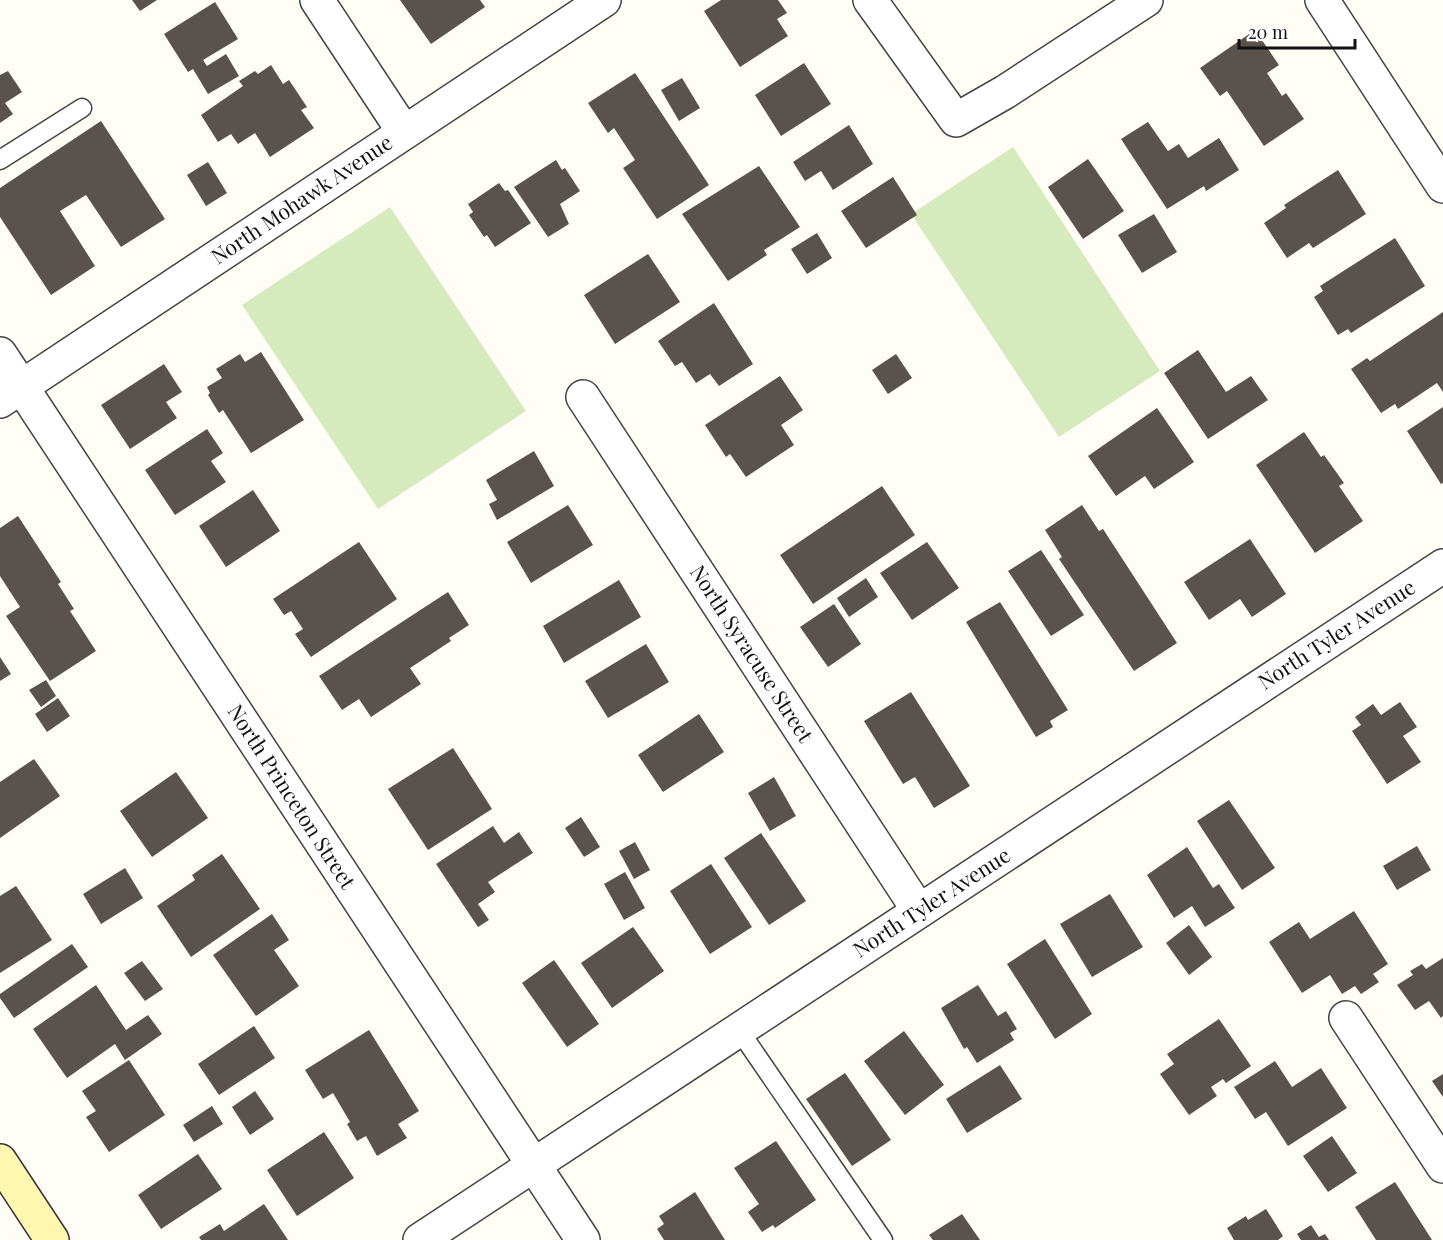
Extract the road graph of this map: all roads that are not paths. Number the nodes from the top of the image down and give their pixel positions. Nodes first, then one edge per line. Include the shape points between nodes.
1 (317, 0) edge
2 (604, 0) edge
3 (870, 0) edge
4 (1146, 0) edge
5 (1322, 0) edge
6 (82, 108) dead end
7 (404, 132) junction
8 (0, 160) edge
9 (1443, 186) edge
10 (0, 354) edge
11 (11, 393) edge
12 (583, 397) dead end
13 (1443, 566) edge
14 (919, 911) junction
15 (1346, 1018) dead end
16 (739, 1030) junction
17 (0, 1161) edge
18 (533, 1165) junction
19 (1443, 1166) edge
20 (52, 1240) edge
21 (420, 1240) edge
22 (583, 1240) edge
23 (883, 1240) edge

1 - 7 street
2 - 7 street, North Mohawk Avenue
3 - 4 street via 956,120
5 - 9 street
6 - 8 lane
7 - 11 street, North Mohawk Avenue
10 - 11 street, North Princeton Street
11 - 18 street, North Princeton Street
12 - 14 street, North Syracuse Street
13 - 14 street, North Tyler Avenue
14 - 16 street, North Tyler Avenue
15 - 19 street
16 - 18 street, North Tyler Avenue
16 - 23 lane
17 - 20 main road
18 - 21 street, North Tyler Avenue
18 - 22 street, North Princeton Street

